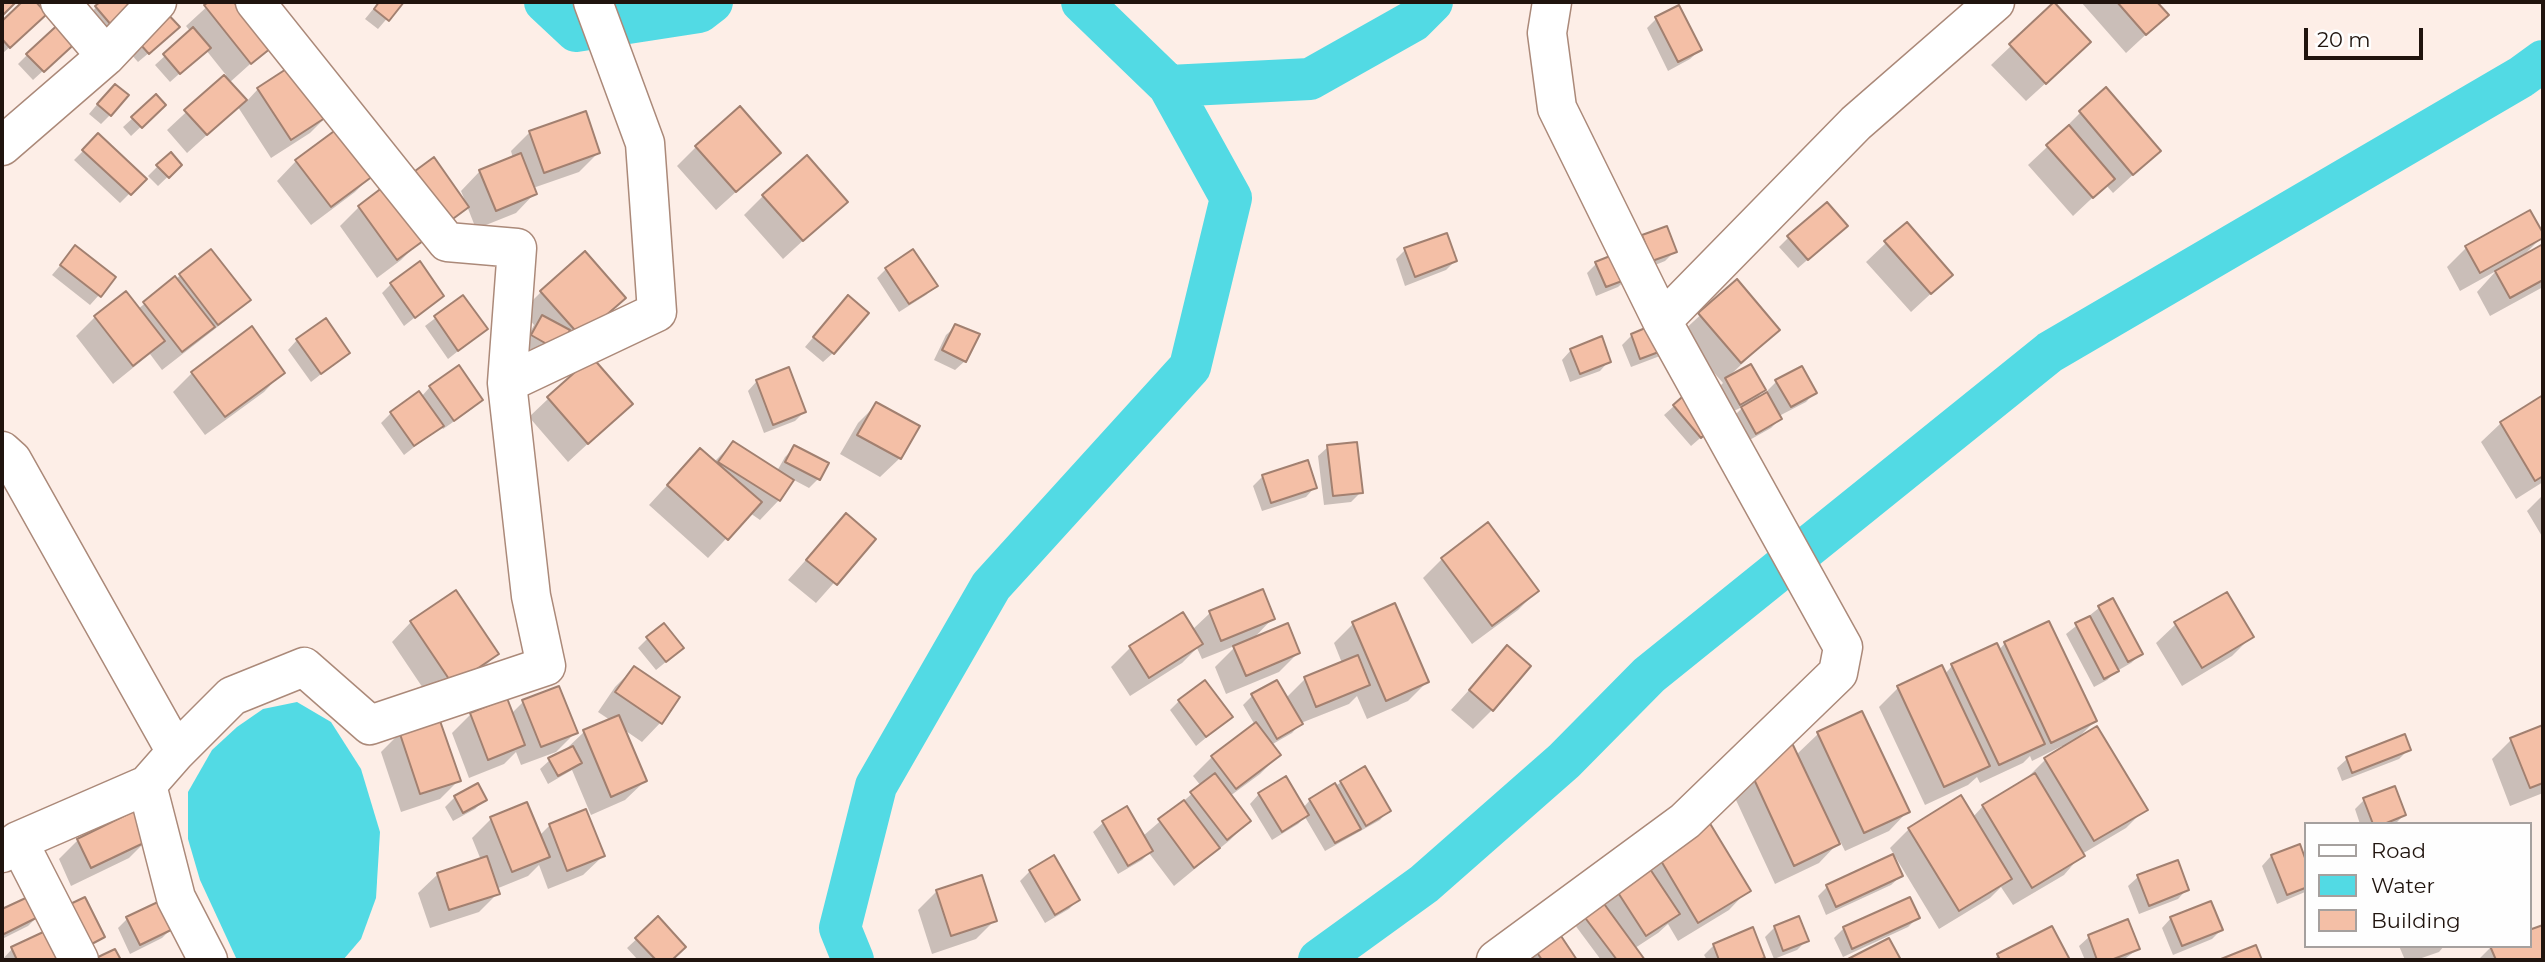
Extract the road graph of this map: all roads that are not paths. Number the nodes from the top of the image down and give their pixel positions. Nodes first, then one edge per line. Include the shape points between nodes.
1 (60, 2) edge
2 (157, 2) edge
3 (256, 2) edge
4 (593, 2) edge
5 (1552, 2) edge
6 (1995, 2) edge
7 (106, 56) junction
8 (2, 146) edge
9 (1662, 321) junction
10 (507, 383) junction
11 (5, 460) edge
12 (176, 752) junction
13 (147, 785) junction
14 (10, 847) edge
15 (79, 960) edge
16 (208, 960) edge
17 (1496, 960) edge

1 - 7 street
2 - 7 street
3 - 10 street via 447,242 517,248
4 - 10 street via 645,143 657,312
5 - 9 street via 1547,33 1557,108
6 - 9 street via 1856,122
7 - 8 street
9 - 17 street via 1843,647 1838,673 1685,821
10 - 12 street via 531,596 546,666 370,724 304,667 232,696
11 - 12 street
12 - 13 street
13 - 14 street
13 - 16 street via 176,898
14 - 15 street

